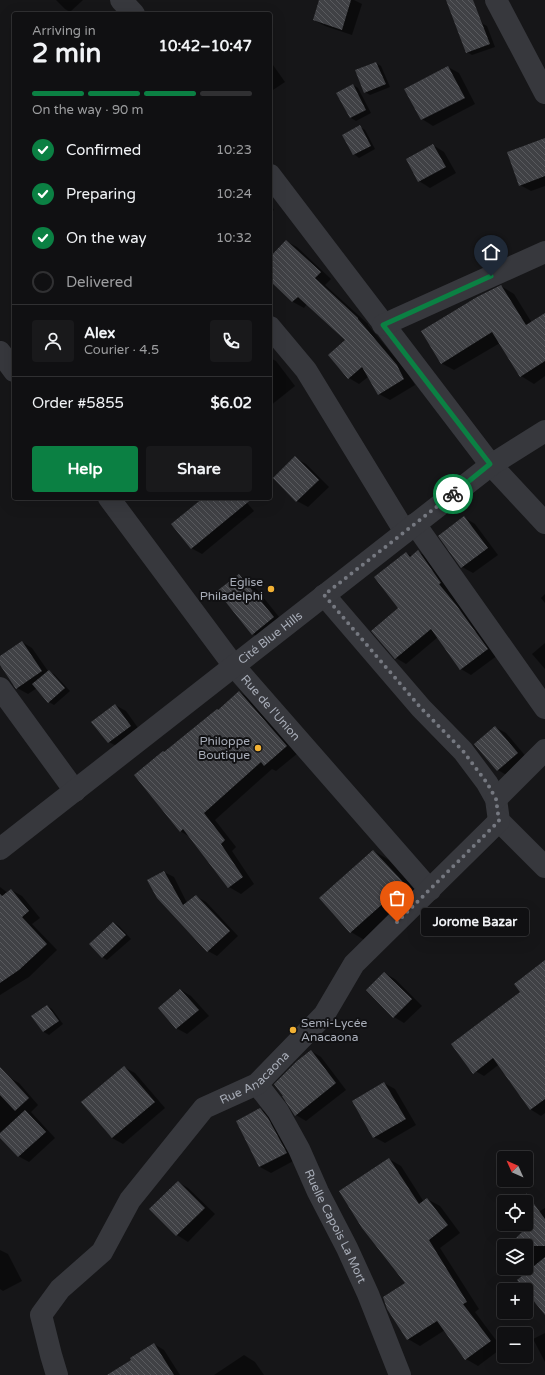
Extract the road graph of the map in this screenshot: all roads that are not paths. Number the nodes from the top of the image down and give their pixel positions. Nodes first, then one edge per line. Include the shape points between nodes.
1 (122, 0) edge
2 (496, 0) edge
3 (132, 12) edge
4 (545, 94) edge
5 (272, 179) edge
6 (545, 252) edge
7 (383, 325) junction
8 (272, 329) edge
9 (0, 352) edge
10 (12, 368) edge
11 (545, 431) edge
12 (490, 464) junction
13 (110, 500) edge
14 (545, 523) edge
15 (410, 528) junction
16 (324, 595) junction
17 (234, 666) junction
18 (0, 688) edge
19 (545, 708) edge
20 (545, 750) edge
21 (75, 791) junction
22 (496, 799) junction
23 (499, 821) junction
24 (0, 849) edge
25 (545, 867) edge
26 (430, 890) junction
27 (257, 1084) junction
28 (57, 1375) edge
29 (400, 1375) edge

1 - 3 street
2 - 4 street
5 - 7 street
6 - 7 street
7 - 12 street
8 - 15 street via 306,370
9 - 10 street
11 - 12 street, Cité Blue Hills
12 - 14 street
12 - 15 street, Cité Blue Hills
13 - 17 street, Rue de l'Union
15 - 16 street, Cité Blue Hills
15 - 19 street
16 - 17 street, Cité Blue Hills
16 - 22 street via 421,708 463,751
17 - 21 street, Cité Blue Hills
17 - 26 street, Rue de l'Union
18 - 21 street
20 - 22 street
21 - 24 street, Cité Blue Hills
22 - 23 street
23 - 25 street
23 - 26 street, Rue Anacaona
26 - 27 street, Rue Anacaona via 354,964 324,1015
27 - 28 street, Rue Anacaona via 204,1108 130,1200 102,1252 60,1289 41,1315
27 - 29 street, Ruelle Capois La Mort via 278,1111 299,1149 368,1294

